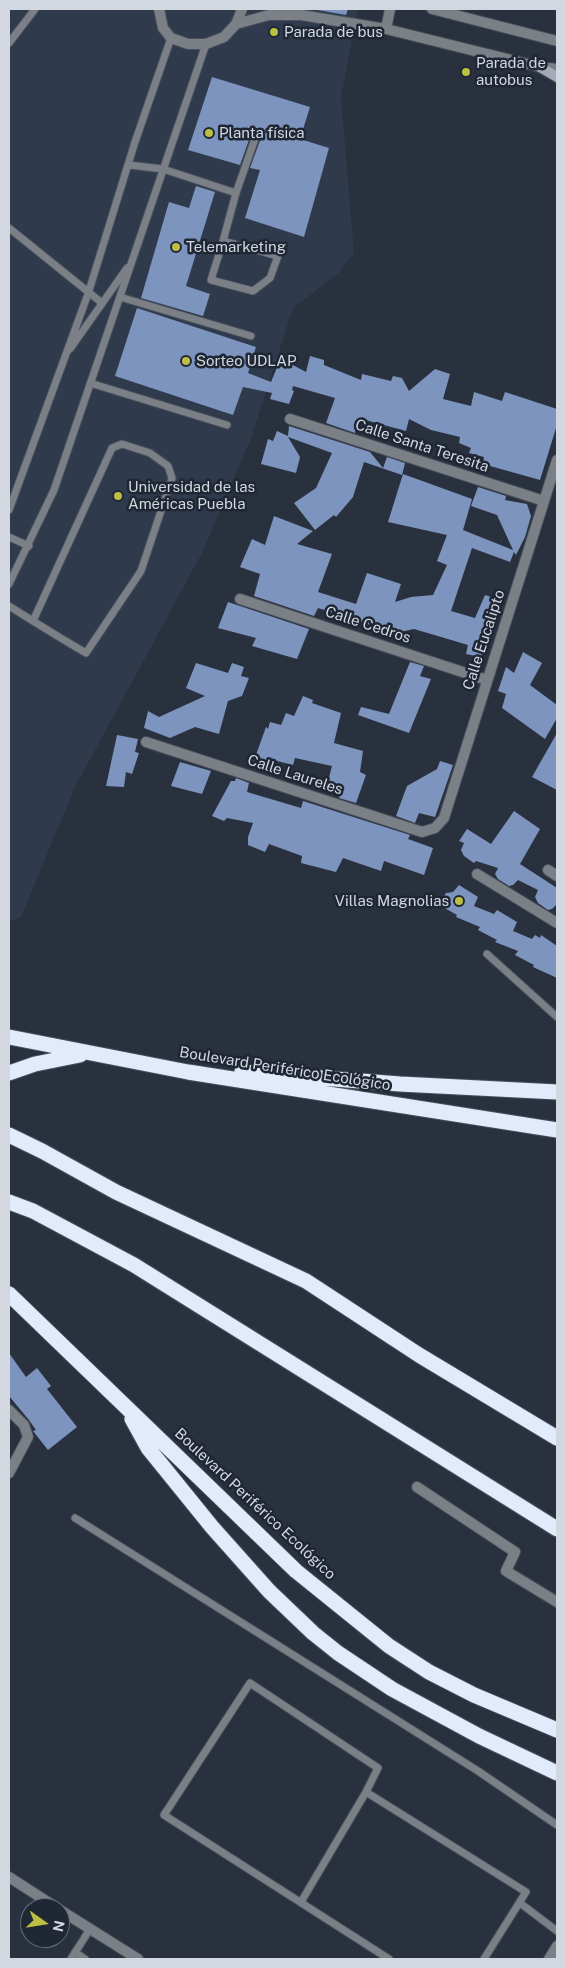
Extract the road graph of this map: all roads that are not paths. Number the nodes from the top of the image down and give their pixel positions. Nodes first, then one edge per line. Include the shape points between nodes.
1 (35, 9) edge
2 (159, 9) edge
3 (242, 9) edge
4 (390, 9) edge
5 (432, 9) edge
6 (236, 24) junction
7 (386, 29) junction
8 (171, 38) junction
9 (557, 41) edge
10 (9, 43) edge
11 (206, 44) junction
12 (540, 66) junction
13 (557, 69) edge
14 (557, 77) edge
15 (256, 136) dead end
16 (129, 164) junction
17 (163, 169) junction
18 (236, 193) junction
19 (9, 228) edge
20 (223, 241) junction
21 (132, 261) junction
22 (88, 294) junction
23 (120, 297) junction
24 (102, 303) junction
25 (251, 336) dead end
26 (63, 358) junction
27 (90, 383) junction
28 (290, 419) dead end
29 (227, 425) dead end
30 (557, 460) edge
31 (544, 501) junction
32 (9, 510) edge
33 (9, 537) edge
34 (29, 546) junction
35 (9, 584) edge
36 (240, 599) dead end
37 (9, 606) edge
38 (33, 621) junction
39 (486, 680) junction
40 (146, 742) dead end
41 (435, 828) joint
42 (548, 870) dead end
43 (477, 874) dead end
44 (557, 876) edge
45 (557, 923) edge
46 (487, 954) dead end
47 (557, 1017) edge
48 (9, 1037) edge
49 (94, 1054) junction
50 (188, 1072) junction
51 (9, 1073) edge
52 (557, 1092) edge
53 (557, 1130) edge
54 (9, 1135) edge
55 (9, 1202) edge
56 (9, 1294) edge
57 (124, 1405) junction
58 (9, 1410) edge
59 (557, 1438) edge
60 (9, 1472) edge
61 (417, 1487) dead end
62 (75, 1518) dead end
63 (557, 1529) edge
64 (557, 1602) edge
65 (557, 1730) edge
66 (557, 1773) edge
67 (366, 1792) junction
68 (557, 1825) edge
69 (9, 1878) edge
70 (41, 1898) edge
71 (301, 1902) junction
72 (520, 1903) junction
73 (70, 1916) edge
74 (90, 1929) junction
75 (557, 1931) edge
76 (557, 1946) edge
77 (76, 1952) junction
78 (71, 1959) edge
79 (85, 1959) edge
80 (138, 1959) edge
81 (389, 1959) edge
82 (484, 1959) edge
83 (548, 1959) edge

1 - 10 lane
2 - 8 street via 163,28
3 - 6 street
4 - 7 street
5 - 9 street
6 - 7 street via 269,14
6 - 11 street via 224,37
7 - 12 street
8 - 11 street via 188,44
8 - 16 lane
11 - 17 lane
12 - 13 street
12 - 14 main road
15 - 18 lane
16 - 17 lane
16 - 22 lane
17 - 18 lane
17 - 21 lane
18 - 20 lane
19 - 22 lane
20 - 20 lane via 212,280 254,291 270,278 278,256
21 - 23 lane
21 - 24 lane
22 - 24 lane
22 - 26 lane
23 - 25 lane
23 - 27 lane
24 - 26 lane
26 - 32 lane
27 - 29 lane
27 - 34 lane via 54,490
28 - 31 street, Calle Santa Teresita
30 - 31 street, Calle Eucalipto
31 - 39 street, Calle Eucalipto
33 - 34 lane
34 - 35 lane
36 - 39 street, Calle Cedros
37 - 38 lane
38 - 38 lane via 86,653 140,571 172,478 168,466 150,452 122,444 112,448
39 - 41 street, Calle Eucalipto via 444,818
40 - 41 street, Calle Laureles via 422,832
42 - 44 street
43 - 45 street
46 - 47 lane
48 - 49 highway, Boulevard Periférico Ecológico
49 - 50 highway, Boulevard Periférico Ecológico
49 - 51 highway via 54,1059
50 - 52 highway via 260,1072 400,1084
50 - 53 highway, Boulevard Periférico Ecológico
54 - 59 highway via 116,1192 306,1281 419,1356
55 - 63 highway via 33,1211 151,1275
56 - 57 highway, Boulevard Periférico Ecológico
57 - 65 highway, Boulevard Periférico Ecológico via 296,1571 389,1646 429,1672 474,1695
57 - 66 highway via 148,1448 183,1492 269,1591 313,1633 392,1688 479,1736
58 - 60 street via 24,1425 28,1437
61 - 64 street via 515,1552 506,1571
62 - 68 lane via 478,1771
67 - 71 lane
67 - 71 lane via 378,1768 250,1683 164,1815
67 - 72 lane via 526,1892
69 - 70 street
71 - 81 lane
72 - 75 lane
72 - 82 lane
73 - 74 street
74 - 77 lane
74 - 80 street
76 - 83 street
77 - 78 lane
77 - 79 lane

